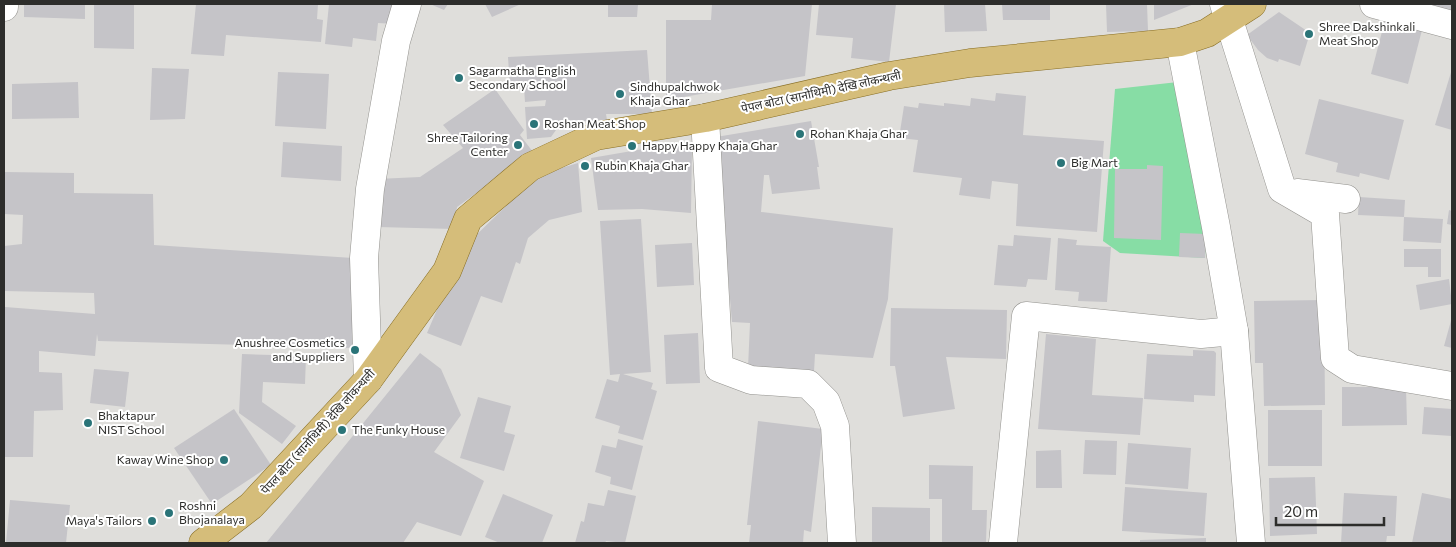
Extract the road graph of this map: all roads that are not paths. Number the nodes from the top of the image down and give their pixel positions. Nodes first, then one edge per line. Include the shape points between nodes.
1 (408, 4) edge
2 (1252, 4) edge
3 (1374, 4) edge
4 (1227, 11) edge
5 (1452, 25) edge
6 (1180, 42) junction
7 (705, 118) junction
8 (1288, 192) junction
9 (1346, 199) dead end
10 (1234, 331) junction
11 (368, 380) junction
12 (1452, 386) edge
13 (203, 543) edge
14 (842, 543) edge
15 (1003, 543) edge
16 (1251, 543) edge

1 - 11 street via 396,41 370,190 364,258
2 - 4 main road, पेपल बोटा (सानोथिमी) देखि लोकन्थली
3 - 5 street
4 - 6 main road, पेपल बोटा (सानोथिमी) देखि लोकन्थली via 1207,34
4 - 8 street via 1282,189
6 - 7 main road, पेपल बोटा (सानोथिमी) देखि लोकन्थली via 970,63 889,76
6 - 10 street
7 - 11 main road, पेपल बोटा (सानोथिमी) देखि लोकन्थली via 596,136 530,167 468,219 447,271
7 - 14 street via 719,368 751,380 808,384 826,402 835,426
8 - 9 street
8 - 12 street via 1324,214 1335,358 1352,369
10 - 15 street via 1201,334 1026,316
10 - 16 street
11 - 13 main road, पेपल बोटा (सानोथिमी) देखि लोकन्थली via 251,506

